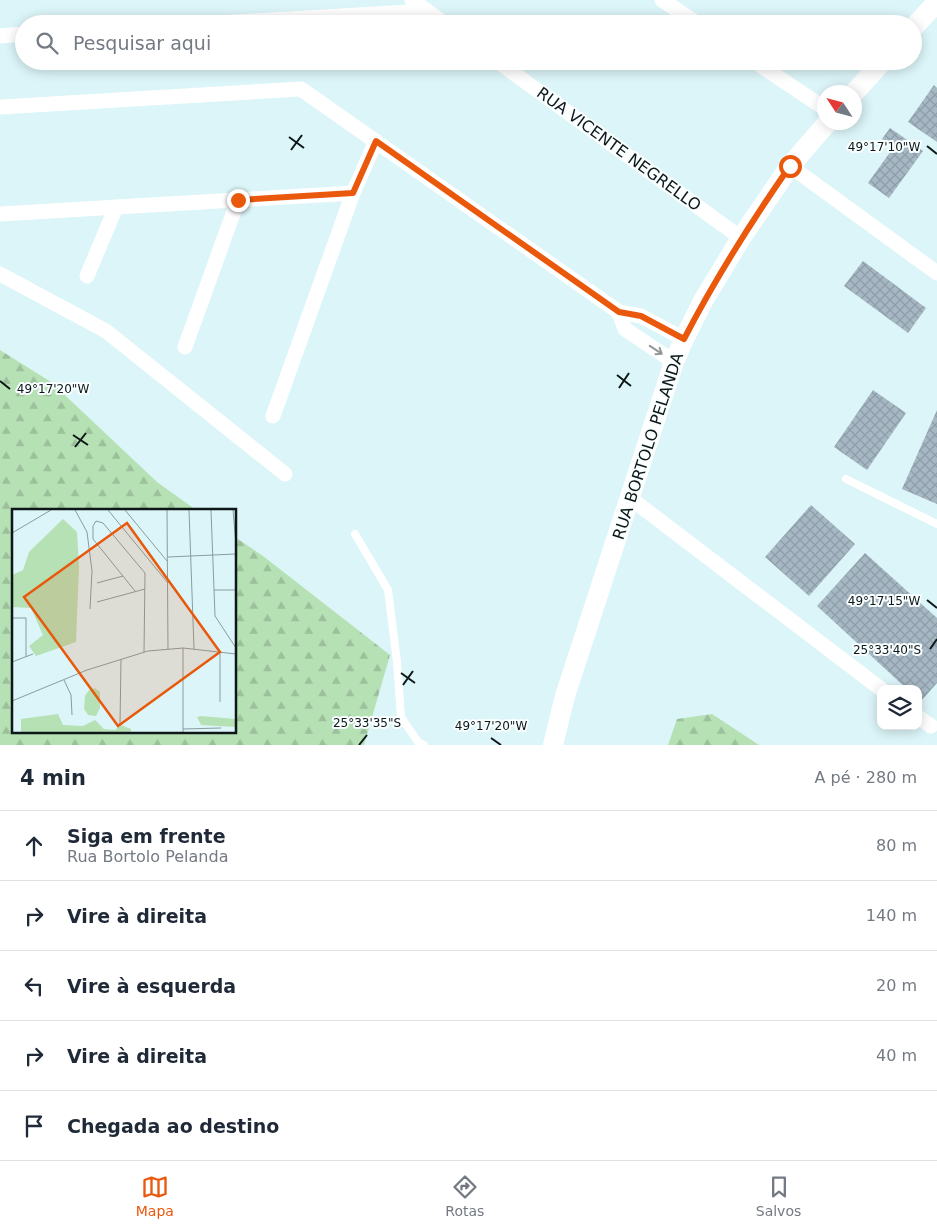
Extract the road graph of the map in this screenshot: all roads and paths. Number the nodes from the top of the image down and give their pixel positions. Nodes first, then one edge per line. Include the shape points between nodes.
1 (412, 0) edge
2 (662, 0) edge
3 (937, 3) edge
4 (427, 11) junction
5 (358, 15) edge
6 (433, 15) edge
7 (684, 15) edge
8 (922, 19) edge
9 (15, 35) edge
10 (0, 36) edge
11 (509, 70) edge
12 (767, 70) edge
13 (875, 70) edge
14 (861, 85) edge
15 (817, 103) edge
16 (0, 107) edge
17 (821, 130) edge
18 (376, 141) junction
19 (790, 166) junction
20 (353, 193) junction
21 (238, 200) junction
22 (116, 207) junction
23 (0, 214) edge
24 (741, 238) junction
25 (937, 273) edge
26 (0, 274) edge
27 (87, 276) dead end
28 (619, 312) junction
29 (684, 339) junction
30 (185, 347) dead end
31 (674, 362) junction
32 (273, 416) dead end
33 (285, 474) dead end
34 (846, 479) dead end
35 (630, 498) junction
36 (937, 524) edge
37 (355, 534) dead end
38 (877, 685) edge
39 (922, 720) edge
40 (931, 726) dead end
41 (424, 745) edge
42 (553, 745) edge

1 - 4 street
2 - 7 street
3 - 8 street
4 - 5 street
4 - 6 street
9 - 10 street
11 - 24 street, RUA VICENTE NEGRELLO
12 - 15 street
13 - 14 street
16 - 18 street via 301,88
17 - 19 street, RUA BORTOLO PELANDA
18 - 20 street
18 - 28 street
19 - 24 street, RUA BORTOLO PELANDA
19 - 25 street
20 - 21 street
20 - 32 street
21 - 22 street
21 - 30 street
22 - 23 street
22 - 27 street
24 - 29 street, RUA BORTOLO PELANDA
26 - 33 street via 106,331
28 - 29 street via 641,316
28 -> 31 street via 625,329
29 - 31 street, RUA BORTOLO PELANDA
31 - 35 street, RUA BORTOLO PELANDA
34 - 36 lane
35 - 38 street
35 - 42 street, RUA BORTOLO PELANDA via 565,696
37 - 41 lane via 388,590 401,717 418,742
39 - 40 street

